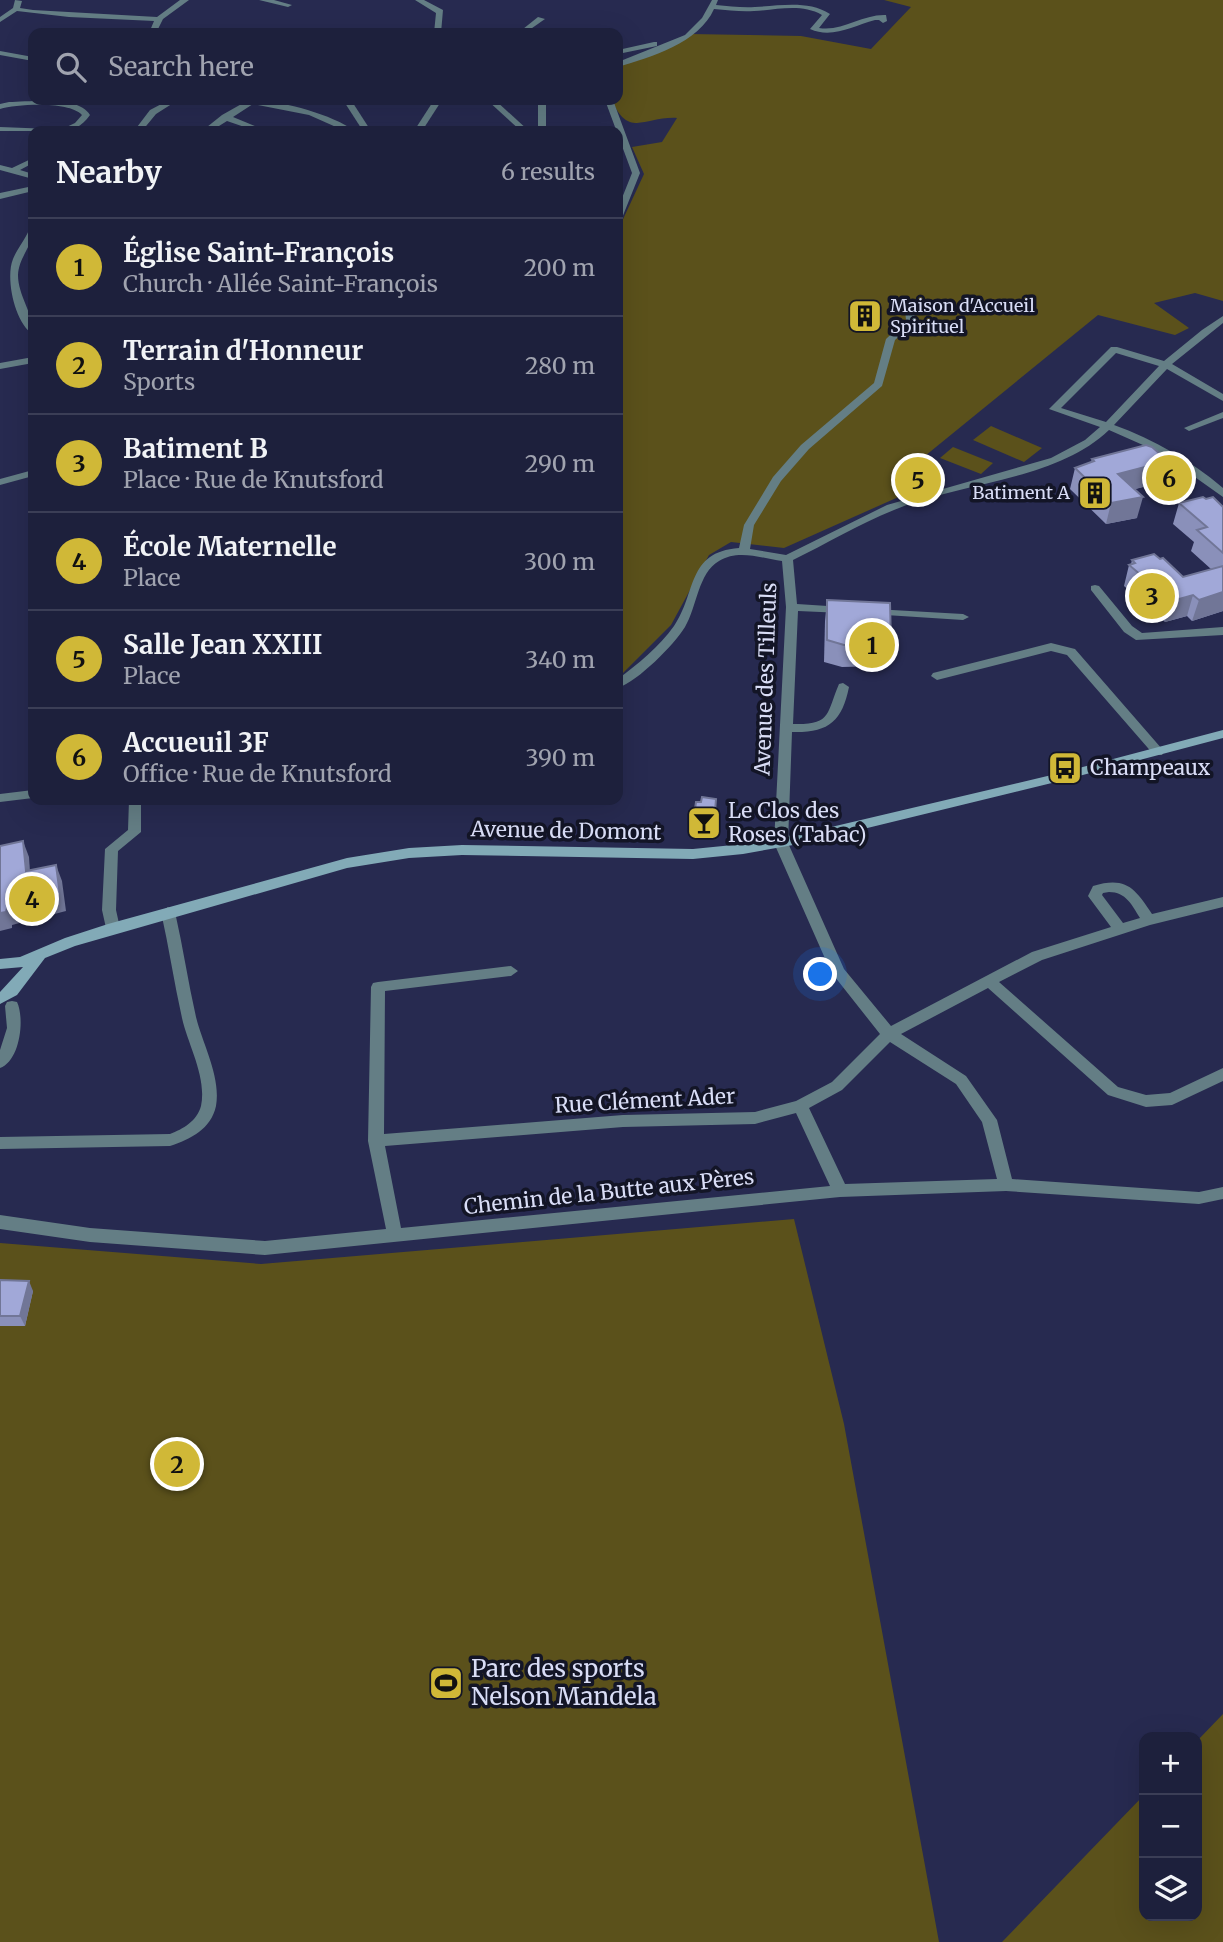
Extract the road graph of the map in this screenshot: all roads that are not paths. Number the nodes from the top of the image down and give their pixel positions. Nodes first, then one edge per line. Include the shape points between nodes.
1 (185, 0) edge
2 (262, 0) edge
3 (419, 0) edge
4 (17, 4) edge
5 (713, 4) edge
6 (288, 5) dead end
7 (159, 19) junction
8 (541, 19) dead end
9 (0, 20) edge
10 (883, 21) dead end
11 (155, 28) edge
12 (438, 28) edge
13 (528, 28) edge
14 (670, 44) junction
15 (623, 51) edge
16 (0, 53) edge
17 (28, 58) edge
18 (623, 63) edge
19 (28, 104) edge
20 (70, 105) edge
21 (165, 105) edge
22 (242, 105) edge
23 (273, 105) edge
24 (350, 105) edge
25 (435, 105) edge
26 (496, 105) edge
27 (542, 105) edge
28 (610, 105) edge
29 (0, 107) edge
30 (225, 117) junction
31 (75, 126) edge
32 (142, 126) edge
33 (213, 126) edge
34 (249, 126) edge
35 (340, 126) edge
36 (364, 126) edge
37 (421, 126) edge
38 (520, 126) edge
39 (542, 126) edge
40 (616, 126) edge
41 (0, 130) edge
42 (28, 131) edge
43 (623, 146) edge
44 (28, 163) edge
45 (0, 167) edge
46 (12, 171) junction
47 (28, 176) edge
48 (28, 190) edge
49 (0, 196) edge
50 (623, 206) edge
51 (28, 239) edge
52 (13, 281) junction
53 (0, 284) edge
54 (900, 301) dead end
55 (1223, 319) edge
56 (28, 323) edge
57 (28, 361) edge
58 (1166, 365) junction
59 (0, 366) edge
60 (1223, 398) edge
61 (1223, 415) edge
62 (1110, 426) junction
63 (1189, 428) dead end
64 (28, 474) edge
65 (0, 482) edge
66 (1223, 493) edge
67 (744, 551) junction
68 (787, 559) junction
69 (1095, 588) dead end
70 (792, 607) junction
71 (963, 617) dead end
72 (1223, 631) edge
73 (937, 676) dead end
74 (623, 681) edge
75 (843, 687) dead end
76 (785, 728) junction
77 (1223, 734) edge
78 (1158, 752) junction
79 (28, 795) edge
80 (0, 798) edge
81 (135, 805) edge
82 (781, 843) junction
83 (1223, 902) edge
84 (168, 912) junction
85 (1149, 920) junction
86 (113, 928) junction
87 (1120, 929) junction
88 (42, 954) junction
89 (2, 964) edge
90 (511, 971) dead end
91 (990, 982) junction
92 (8, 997) edge
93 (889, 1034) junction
94 (0, 1062) edge
95 (1223, 1074) edge
96 (800, 1106) junction
97 (376, 1141) junction
98 (0, 1143) edge
99 (1006, 1185) junction
100 (841, 1191) junction
101 (1223, 1193) edge
102 (0, 1222) edge
103 (395, 1235) junction

1 - 7 street
2 - 6 street
3 - 12 street via 440,12
4 - 7 street via 49,15
4 - 9 street
5 - 10 street via 749,9 814,8 826,14 814,26 819,31 873,18
5 - 14 street via 695,31
7 - 11 street
8 - 13 street
14 - 15 street
14 - 18 street
16 - 17 street
19 - 29 street
20 - 31 street via 86,115
21 - 32 street
22 - 30 street
23 - 35 street via 311,113
24 - 36 street
25 - 37 street
26 - 38 street
27 - 39 street
28 - 40 street
30 - 33 street
30 - 34 street
41 - 42 street
43 - 50 street via 636,173
44 - 46 street
45 - 46 street
46 - 47 street
48 - 49 street
51 - 52 street
52 - 53 street
52 - 56 street
54 - 67 street via 909,309 911,321 891,339 879,384 805,447 777,478 749,525
55 - 58 street
57 - 59 street
58 - 60 street
58 - 62 street
58 - 62 street via 1114,349 1054,409
61 - 63 street
62 - 66 street via 1192,466
62 - 68 street via 1080,450 891,507
64 - 65 street
67 - 68 street
67 - 74 street via 708,562 680,626 645,666
68 - 70 street, Avenue des Tilleuls
69 - 72 street via 1130,632 1140,637
70 - 71 street
70 - 76 street, Avenue des Tilleuls
73 - 78 street via 1051,647 1070,652
75 - 76 street via 841,705 822,726
76 - 82 street, Avenue des Tilleuls
77 - 78 main road, Avenue de Domont
78 - 82 main road, Avenue de Domont
79 - 80 street
81 - 86 street via 134,832 112,849 109,910
82 - 84 main road, Avenue de Domont via 693,854 478,849 409,853 314,870
82 - 93 street via 838,972
83 - 85 street, Rue Clément Ader
84 - 86 main road, Avenue de Domont
84 - 98 street via 209,1090 202,1120 187,1134 170,1140
85 - 87 street, Rue Clément Ader
85 - 87 street via 1126,888 1118,884 1098,890 1095,896
86 - 88 main road, Avenue de Domont
87 - 91 street, Rue Clément Ader via 1037,956
88 - 89 main road, Avenue de Domont
88 - 92 main road
89 - 92 main road via 18,973
90 - 97 street via 379,987
91 - 93 street, Rue Clément Ader
91 - 95 street via 1114,1091 1146,1101 1172,1099
92 - 94 street via 15,1020 9,1049
93 - 96 street, Rue Clément Ader via 837,1086
93 - 99 street via 961,1080 989,1120
96 - 97 street, Rue Clément Ader via 755,1118 623,1121
96 - 100 street
97 - 103 street
99 - 100 street, Chemin de la Butte aux Pères
99 - 101 street, Chemin de la Butte aux Pères via 1199,1198
100 - 103 street, Chemin de la Butte aux Pères
102 - 103 street, Chemin de la Butte aux Pères via 90,1235 265,1248

